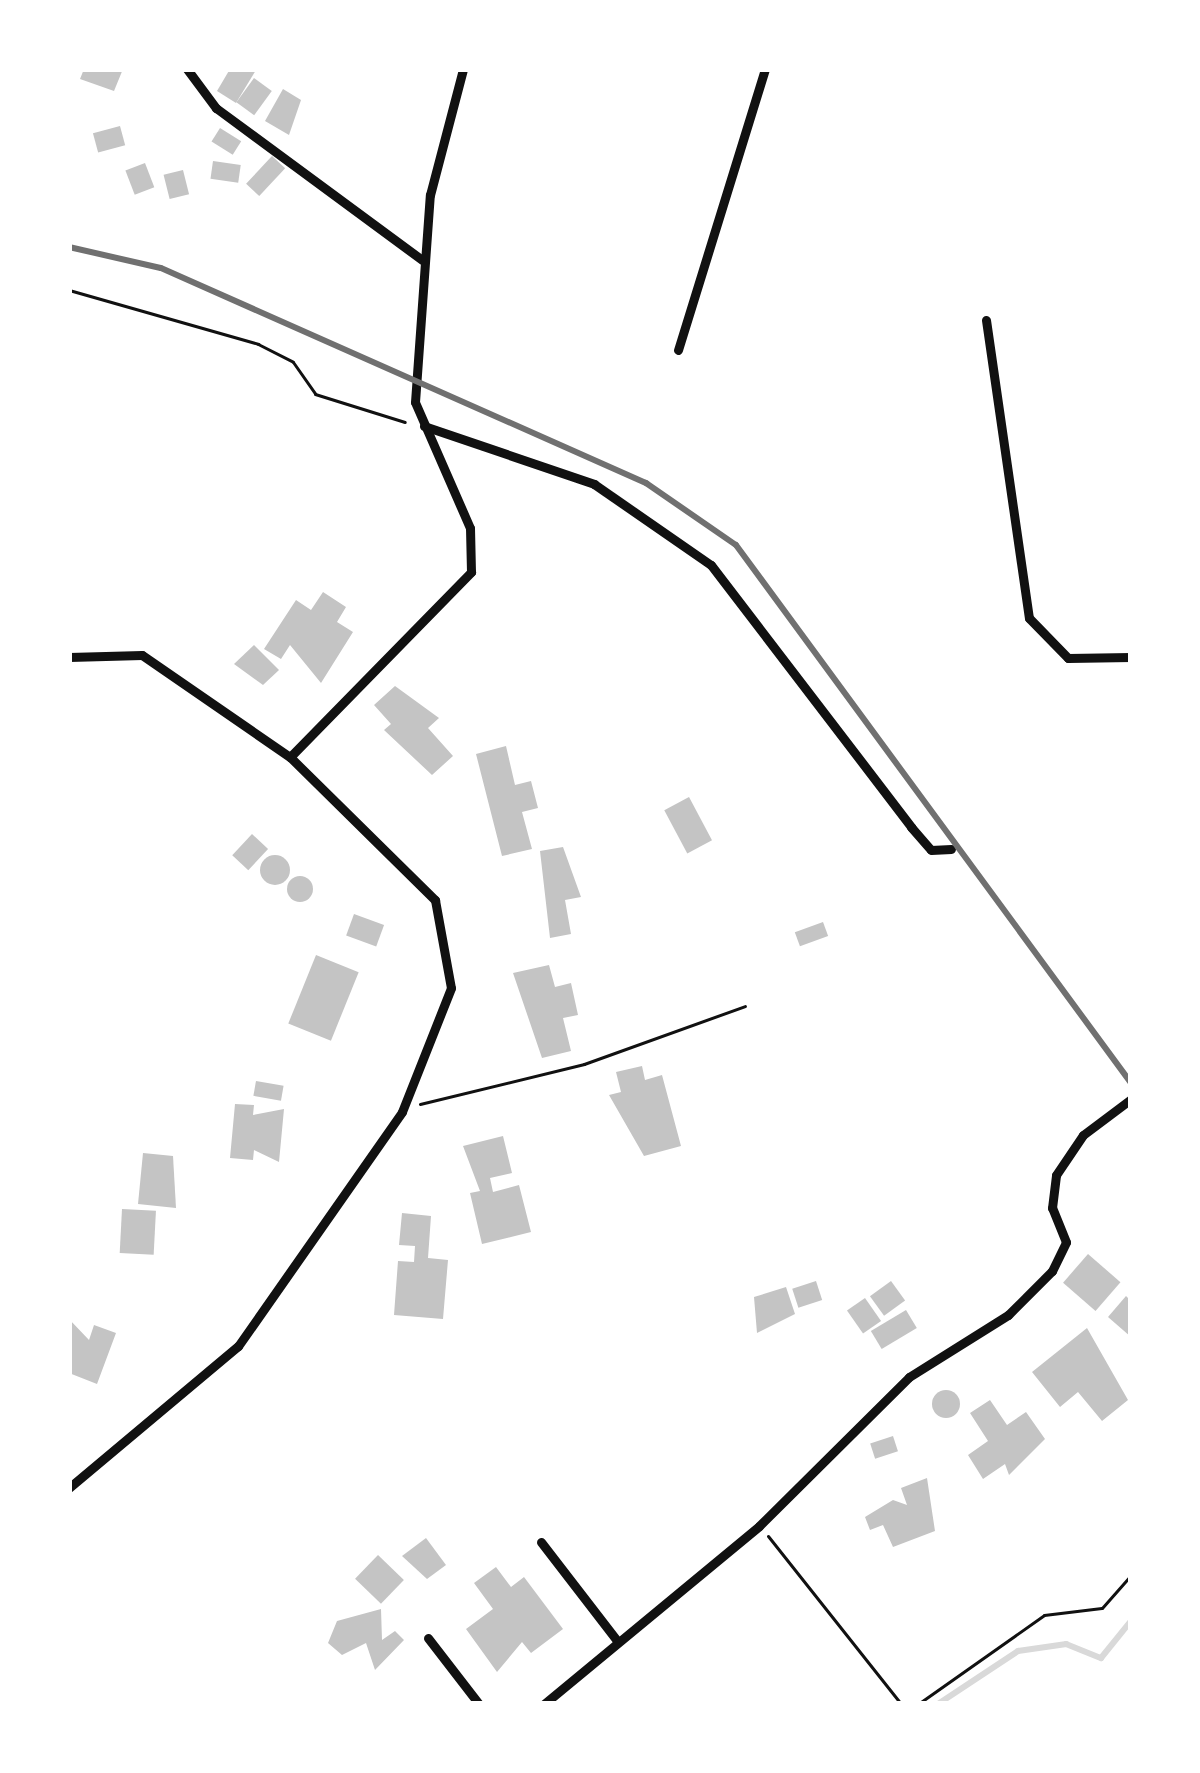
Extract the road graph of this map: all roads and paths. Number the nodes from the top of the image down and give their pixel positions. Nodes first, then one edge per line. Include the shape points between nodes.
1 (187, 69) edge
2 (463, 69) edge
3 (765, 69) edge
4 (422, 260) junction
5 (69, 290) edge
6 (986, 320) dead end
7 (678, 350) dead end
8 (424, 426) junction
9 (69, 657) edge
10 (1131, 658) edge
11 (290, 757) junction
12 (951, 849) dead end
13 (745, 1006) dead end
14 (1131, 1099) edge
15 (405, 1106) junction
16 (69, 1488) edge
17 (759, 1526) junction
18 (541, 1542) dead end
19 (1131, 1575) edge
20 (428, 1638) dead end
21 (618, 1642) junction
22 (479, 1704) edge
23 (544, 1704) edge
24 (901, 1704) edge
25 (918, 1704) edge

1 - 4 street via 216,108
2 - 4 street
3 - 7 street
4 - 8 street
5 - 8 path via 259,344 293,362 315,394
6 - 10 street via 1029,618 1068,658
8 - 11 street via 470,528 471,572
8 - 12 street via 594,484 711,565 911,827 931,850
9 - 11 street via 142,655
11 - 15 street via 390,848 446,924 451,988
13 - 15 path via 584,1064
14 - 17 street via 1083,1135 1056,1175 1052,1208 1066,1242 1052,1270 1008,1315 909,1377
15 - 16 street via 238,1346
17 - 21 street
17 - 24 path
18 - 21 street
19 - 25 path via 1102,1608 1044,1615
20 - 22 street
21 - 23 street

